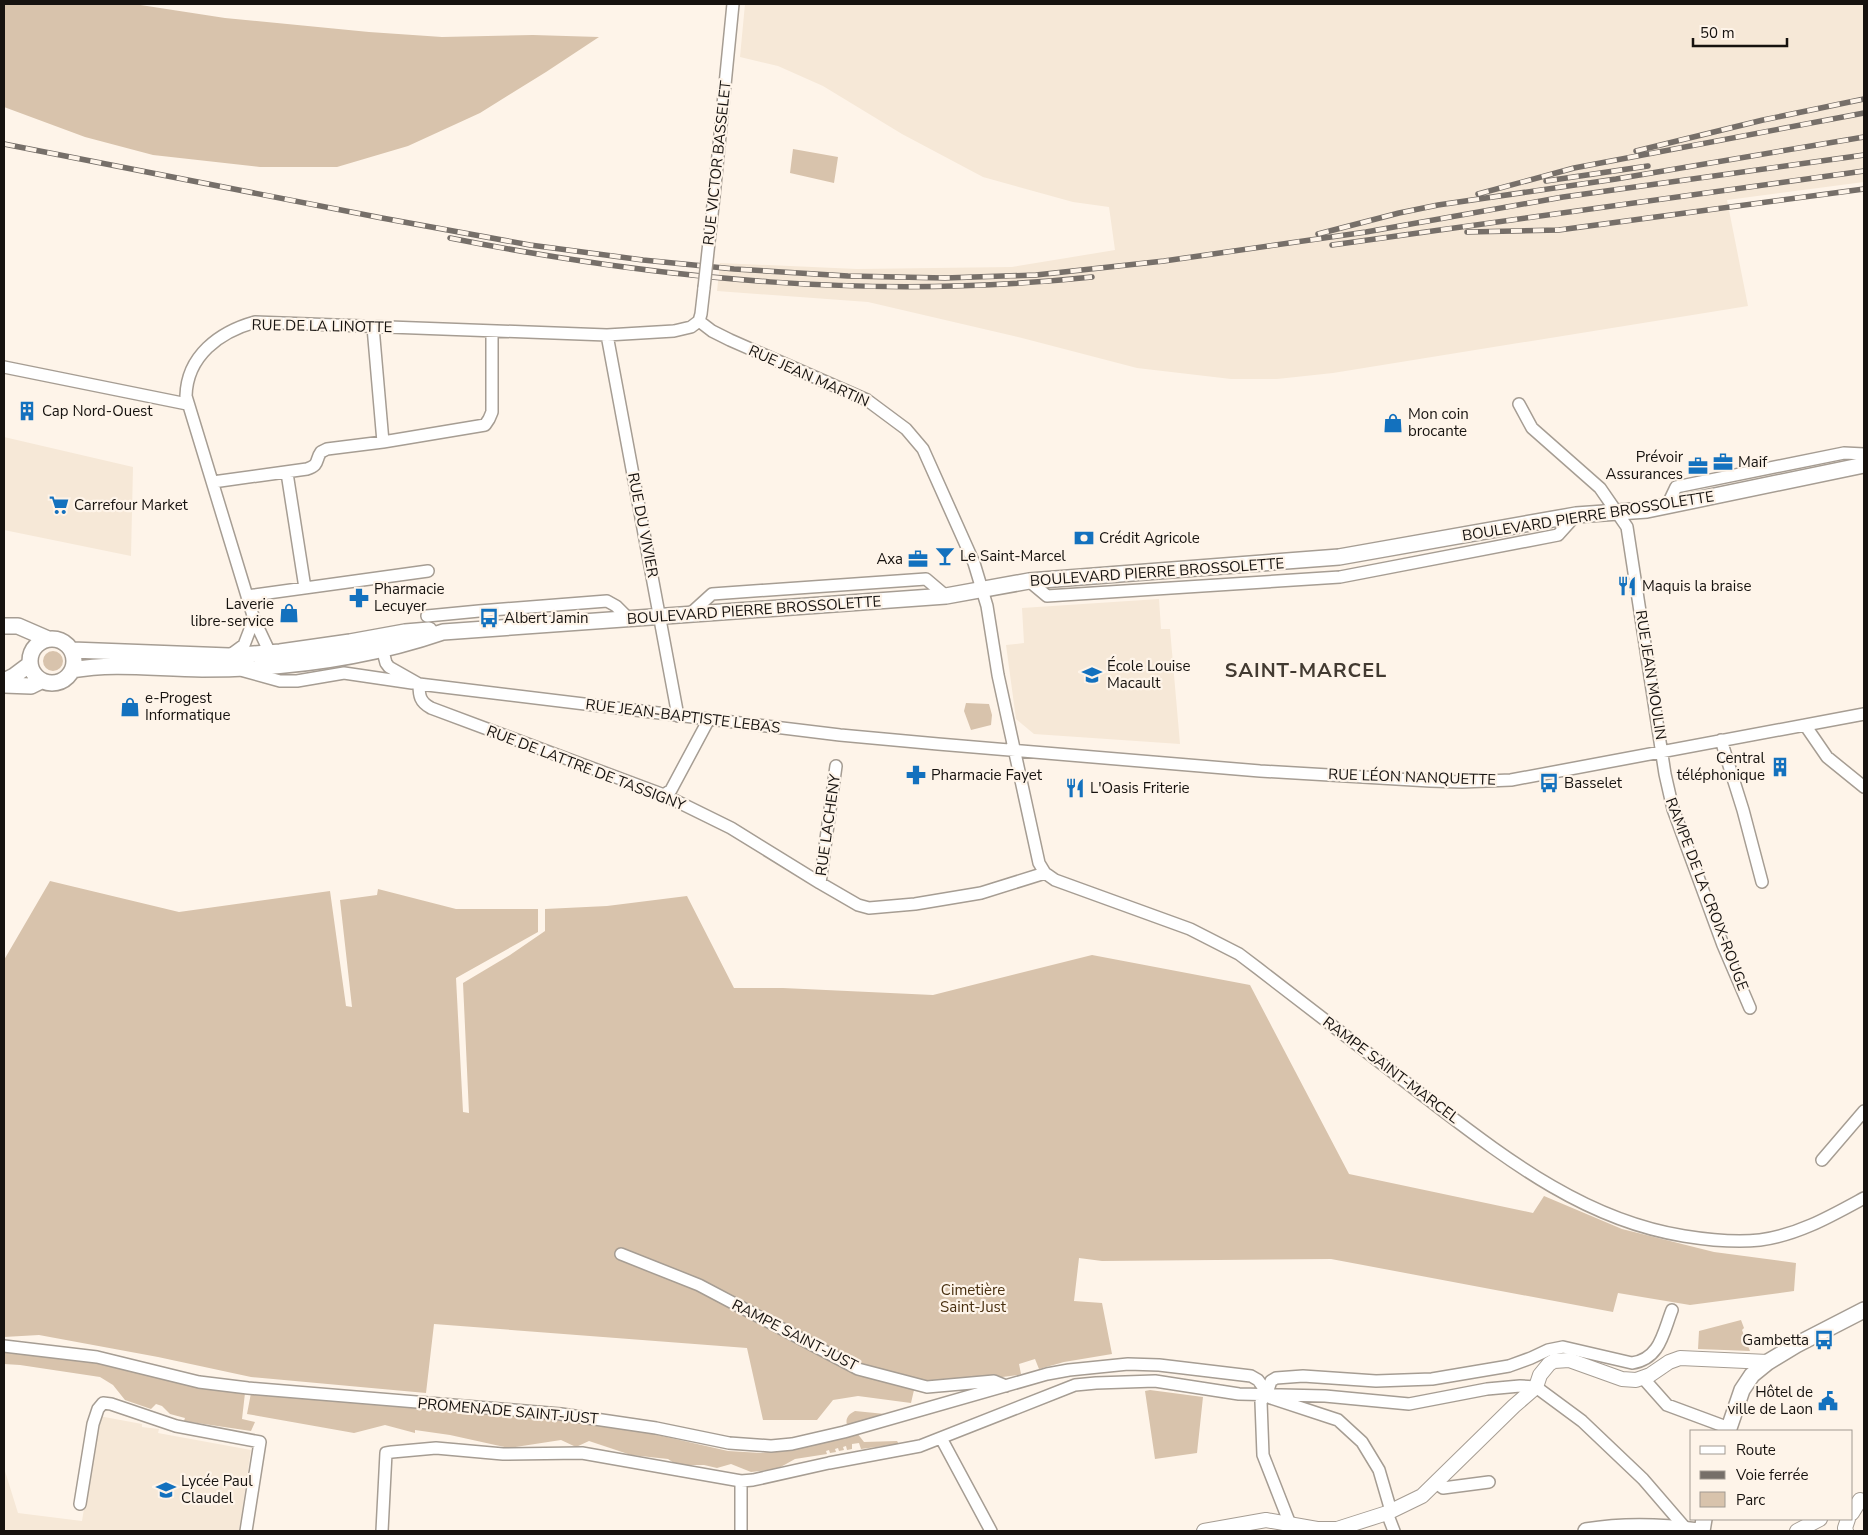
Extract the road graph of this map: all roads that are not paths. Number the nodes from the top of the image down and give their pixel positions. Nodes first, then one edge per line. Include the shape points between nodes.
1 (733, 4) edge
2 (699, 322) junction
3 (373, 327) junction
4 (492, 331) junction
5 (607, 335) junction
6 (4, 367) edge
7 (188, 404) junction
8 (1519, 404) dead end
9 (383, 442) junction
10 (1864, 454) edge
11 (1864, 465) edge
12 (287, 473) junction
13 (214, 482) junction
14 (1667, 506) junction
15 (1616, 512) junction
16 (428, 571) dead end
17 (305, 588) junction
18 (982, 590) junction
19 (247, 596) junction
20 (427, 616) dead end
21 (660, 617) junction
22 (254, 619) junction
23 (629, 619) junction
24 (4, 626) edge
25 (48, 639) junction
26 (72, 650) junction
27 (382, 650) junction
28 (270, 653) junction
29 (31, 657) junction
30 (231, 662) junction
31 (72, 670) junction
32 (375, 677) junction
33 (4, 680) edge
34 (41, 681) junction
35 (419, 684) junction
36 (4, 685) edge
37 (1864, 714) edge
38 (678, 716) junction
39 (709, 719) junction
40 (1805, 725) junction
41 (1721, 740) junction
42 (1014, 750) junction
43 (1662, 750) junction
44 (836, 766) dead end
45 (1864, 787) edge
46 (664, 795) junction
47 (1044, 873) junction
48 (1762, 882) dead end
49 (820, 883) junction
50 (1750, 1008) dead end
51 (1864, 1111) edge
52 (1822, 1160) dead end
53 (1864, 1198) edge
54 (621, 1254) dead end
55 (1672, 1310) dead end
56 (1864, 1310) edge
57 (4, 1346) edge
58 (1768, 1362) junction
59 (1643, 1378) junction
60 (1006, 1386) junction
61 (1536, 1387) junction
62 (1266, 1398) junction
63 (1728, 1430) edge
64 (941, 1438) junction
65 (741, 1480) junction
66 (1489, 1482) dead end
67 (1436, 1483) junction
68 (80, 1504) dead end
69 (1389, 1512) junction
70 (1703, 1520) edge
71 (1818, 1520) edge
72 (1290, 1524) junction
73 (1338, 1530) edge
74 (246, 1531) edge
75 (382, 1531) edge
76 (741, 1531) edge
77 (991, 1531) edge
78 (1204, 1531) edge
79 (1394, 1531) edge
80 (1586, 1531) edge
81 (1696, 1531) edge
82 (1798, 1531) edge

1 - 2 street, RUE VICTOR BASSELET, bridge
2 - 5 street, RUE DE LA LINOTTE via 674,331
2 - 18 street, RUE JEAN MARTIN via 730,340 867,400 906,429 923,449 974,562
3 - 4 street, RUE DE LA LINOTTE
3 - 7 street, RUE DE LA LINOTTE via 267,322 242,326 216,340 198,359 188,380
3 - 9 street
4 - 5 street, RUE DE LA LINOTTE
4 - 9 street via 492,412 485,425
5 - 21 street, RUE DU VIVIER
6 - 7 street
7 - 13 street, RUE DE LA LINOTTE
8 - 15 street, RUE JEAN MOULIN via 1532,428 1600,488
9 - 12 street via 327,449 321,452 314,467
10 - 14 street via 1844,453 1676,487
11 - 14 main road, BOULEVARD PIERRE BROSSOLETTE
12 - 13 street
12 - 17 street
13 - 19 street, RUE DE LA LINOTTE
14 - 15 main road, BOULEVARD PIERRE BROSSOLETTE
15 - 18 main road, BOULEVARD PIERRE BROSSOLETTE via 1576,515 1339,557 1029,581
15 - 43 street, RUE JEAN MOULIN via 1627,526
16 - 17 street
17 - 19 street
18 - 21 main road, BOULEVARD PIERRE BROSSOLETTE via 946,596
18 - 42 street, RUE JEAN MARTIN
19 - 22 street, RUE DE LA LINOTTE
20 - 23 street via 607,601
21 - 23 main road, BOULEVARD PIERRE BROSSOLETTE
21 - 38 street, RUE DU VIVIER
22 - 28 street, RUE DE LA LINOTTE
22 - 30 street via 244,645
23 - 27 main road, BOULEVARD PIERRE BROSSOLETTE via 404,632
24 - 25 main road via 18,626
24 - 29 main road via 19,634
25 - 26 main road via 62,641
25 - 29 main road via 37,644
26 - 30 main road, BOULEVARD PIERRE BROSSOLETTE
26 - 31 main road
27 - 28 main road, BOULEVARD PIERRE BROSSOLETTE
27 - 30 main road, BOULEVARD PIERRE BROSSOLETTE via 276,665
27 - 32 street
27 - 35 street, RUE JEAN-BAPTISTE LEBAS via 402,676
28 - 30 main road, BOULEVARD PIERRE BROSSOLETTE
29 - 33 main road via 14,676
29 - 34 main road via 34,674
30 - 31 main road via 91,666
30 - 32 street via 280,681 344,673
31 - 34 main road via 63,681
32 - 35 street
34 - 36 main road via 31,686
35 - 38 street, RUE JEAN-BAPTISTE LEBAS
35 - 46 street, RUE DE LATTRE DE TASSIGNY via 419,697 431,708
37 - 40 street, RUE LÉON NANQUETTE
38 - 39 street, RUE JEAN-BAPTISTE LEBAS
39 - 42 street, RUE JEAN-BAPTISTE LEBAS via 840,735
39 - 46 street via 671,790
40 - 41 street, RUE LÉON NANQUETTE
40 - 45 street via 1823,753
41 - 43 street, RUE LÉON NANQUETTE
41 - 48 street
42 - 43 street, RUE LÉON NANQUETTE via 1260,771 1462,782 1511,780 1555,773
42 - 47 street
43 - 50 street, RAMPE DE LA CROIX-ROUGE via 1673,809
44 - 49 street, RUE LACHENY
46 - 49 street, RUE DE LATTRE DE TASSIGNY via 731,828
47 - 49 street, RUE DE LATTRE DE TASSIGNY via 981,893 869,908
47 - 53 street, RAMPE SAINT-MARCEL via 1055,880 1190,929 1239,954 1508,1160 1567,1196 1611,1216 1682,1236 1709,1240 1758,1240 1800,1230
51 - 52 street
54 - 60 street, RAMPE SAINT-JUST via 699,1285 858,1369 927,1387 994,1381
55 - 62 street via 1657,1350 1641,1362 1632,1363 1563,1347 1509,1366 1418,1381 1283,1376 1271,1381
56 - 58 main road
57 - 60 street, PROMENADE SAINT-JUST via 98,1357 209,1383 561,1414 749,1446 801,1442
58 - 59 street via 1680,1358
58 - 63 main road via 1746,1383
59 - 61 street via 1622,1379 1564,1359 1549,1364 1540,1374
59 - 63 street via 1667,1405
60 - 62 street, PROMENADE SAINT-JUST via 1069,1370 1128,1364 1159,1365 1250,1376 1258,1380
61 - 62 street via 1487,1388 1409,1404 1325,1396
61 - 67 street
61 - 81 street via 1582,1421
62 - 64 street via 1155,1381 1083,1384 1057,1391
62 - 69 street via 1338,1420 1362,1442 1379,1470
62 - 72 street via 1263,1455
64 - 65 street via 902,1450
64 - 77 street
65 - 75 street via 582,1453 503,1454 436,1448 392,1452 386,1453
65 - 76 street
66 - 67 street via 1443,1488
67 - 69 street via 1422,1496
68 - 74 street via 98,1409 103,1404 111,1404 176,1426 260,1442
69 - 73 street
69 - 79 street
70 - 81 main road
71 - 82 street
72 - 73 street
72 - 78 street via 1266,1520
80 - 81 main road via 1618,1528

